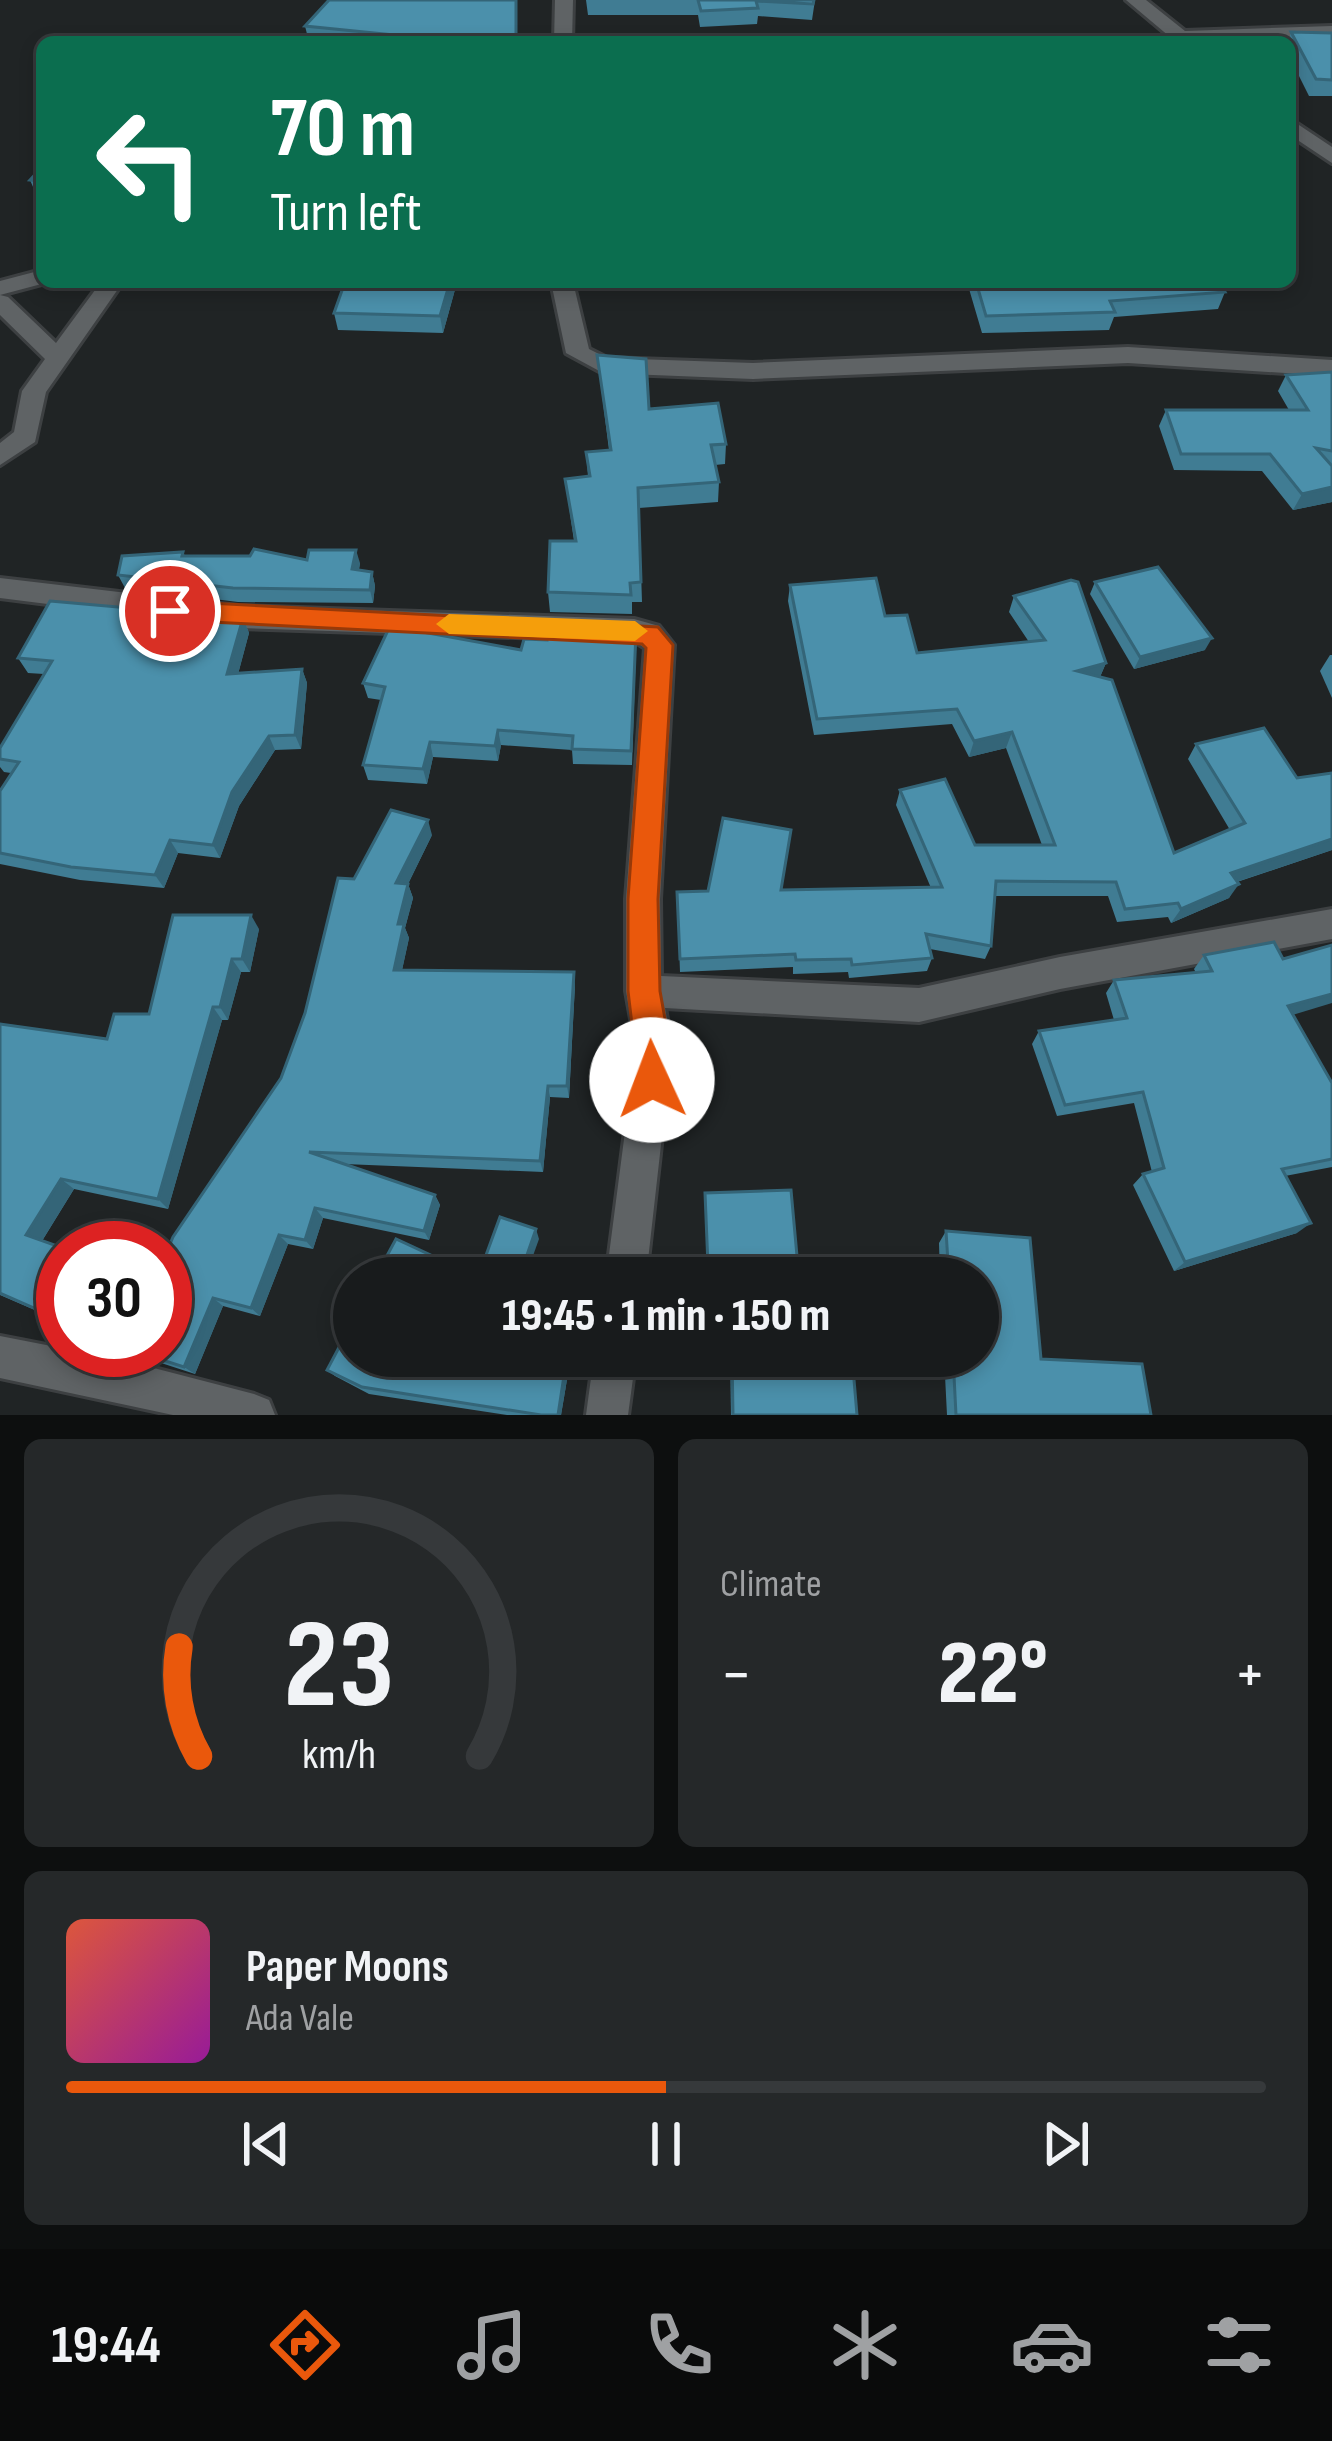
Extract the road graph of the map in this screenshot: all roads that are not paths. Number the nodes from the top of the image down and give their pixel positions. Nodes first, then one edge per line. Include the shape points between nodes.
1 (564, 0) edge
2 (1135, 0) edge
3 (1332, 31) edge
4 (563, 36) edge
5 (1179, 36) edge
6 (1250, 36) edge
7 (1296, 129) edge
8 (1332, 158) edge
9 (36, 278) edge
10 (0, 287) edge
11 (108, 288) edge
12 (563, 288) edge
13 (0, 302) edge
14 (58, 358) junction
15 (1332, 368) edge
16 (0, 456) edge
17 (0, 588) edge
18 (1332, 924) edge
19 (644, 991) junction
20 (629, 1257) edge
21 (0, 1358) edge
22 (612, 1377) edge
23 (254, 1415) edge
24 (607, 1415) edge

1 - 4 street
2 - 5 street
3 - 6 street
7 - 8 street
9 - 10 street
11 - 14 street
12 - 15 street via 578,353 603,365 753,370 1128,355
13 - 14 street
14 - 16 street via 34,392 26,436
17 - 19 street via 238,617 649,634 660,645
18 - 19 street via 920,1005
19 - 20 street via 654,1047
21 - 23 street
22 - 24 street

